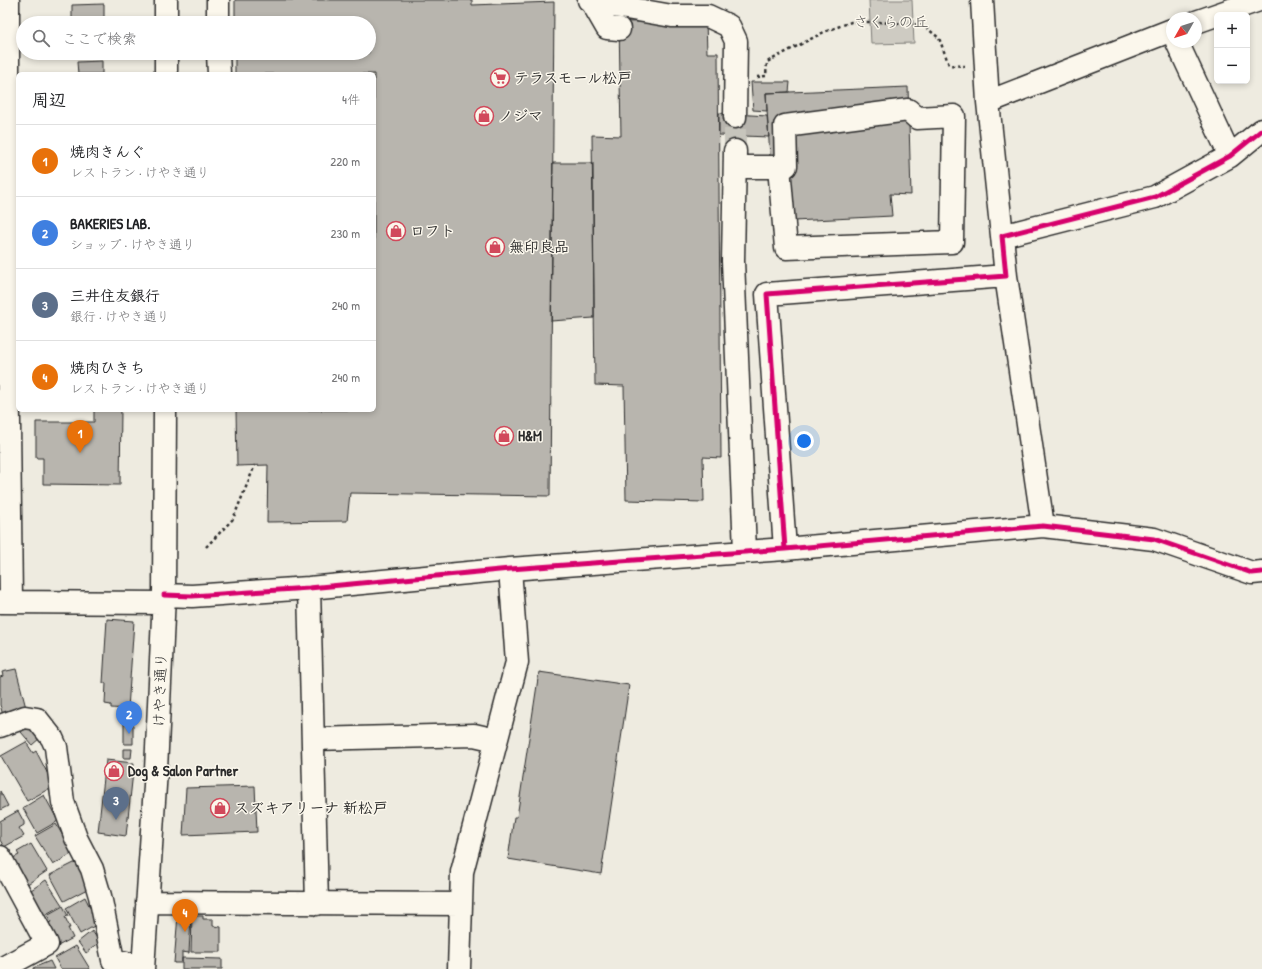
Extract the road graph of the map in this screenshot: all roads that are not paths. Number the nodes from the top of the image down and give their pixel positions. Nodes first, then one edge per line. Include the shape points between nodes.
1 (8, 0) edge
2 (166, 0) edge
3 (218, 0) edge
4 (982, 0) edge
5 (1259, 0) edge
6 (590, 1) edge
7 (166, 16) edge
8 (218, 16) edge
9 (1202, 20) edge
10 (619, 29) dead end
11 (1166, 36) edge
12 (1180, 48) edge
13 (166, 60) edge
14 (218, 60) edge
15 (166, 72) edge
16 (219, 72) edge
17 (988, 102) junction
18 (735, 117) tunnel mouth
19 (1262, 130) edge
20 (1230, 156) junction
21 (779, 167) junction
22 (1002, 236) junction
23 (1006, 276) junction
24 (9, 334) edge
25 (165, 412) edge
26 (1043, 526) junction
27 (785, 549) junction
28 (745, 551) junction
29 (510, 569) junction
30 (1262, 572) edge
31 (310, 588) junction
32 (164, 599) junction
33 (6, 602) edge
34 (0, 726) edge
35 (313, 739) junction
36 (496, 740) junction
37 (0, 857) edge
38 (147, 902) junction
39 (317, 904) junction
40 (461, 904) junction
41 (143, 968) edge
42 (1, 969) edge
43 (459, 969) edge

1 - 24 street
2 - 7 street
3 - 8 street
4 - 17 street
5 - 9 street
6 - 10 street via 608,28
6 - 18 street via 672,16 708,16 729,26 736,41
11 - 17 street
12 - 20 street
13 - 15 street
14 - 16 street
17 - 22 street
19 - 20 street
20 - 22 street via 1155,197
21 - 21 street via 786,248 952,242 954,116 917,118 908,110 785,126 786,166
21 - 28 street via 735,159 726,261
22 - 23 street
23 - 26 street
23 - 27 street via 767,294
24 - 33 street
25 - 32 street, けやき通り
26 - 27 street
26 - 30 street via 1154,539 1252,573
27 - 28 street
28 - 29 street
29 - 31 street
29 - 36 street via 517,662
31 - 32 street
31 - 35 street
32 - 33 street
32 - 38 street, けやき通り
34 - 41 street via 25,716 37,719 52,738 56,747 62,802 92,869 113,960
35 - 36 street via 474,735
35 - 39 street
36 - 40 street via 465,856
37 - 42 street via 47,944
38 - 39 street
38 - 41 street, けやき通り
39 - 40 street
40 - 43 street

